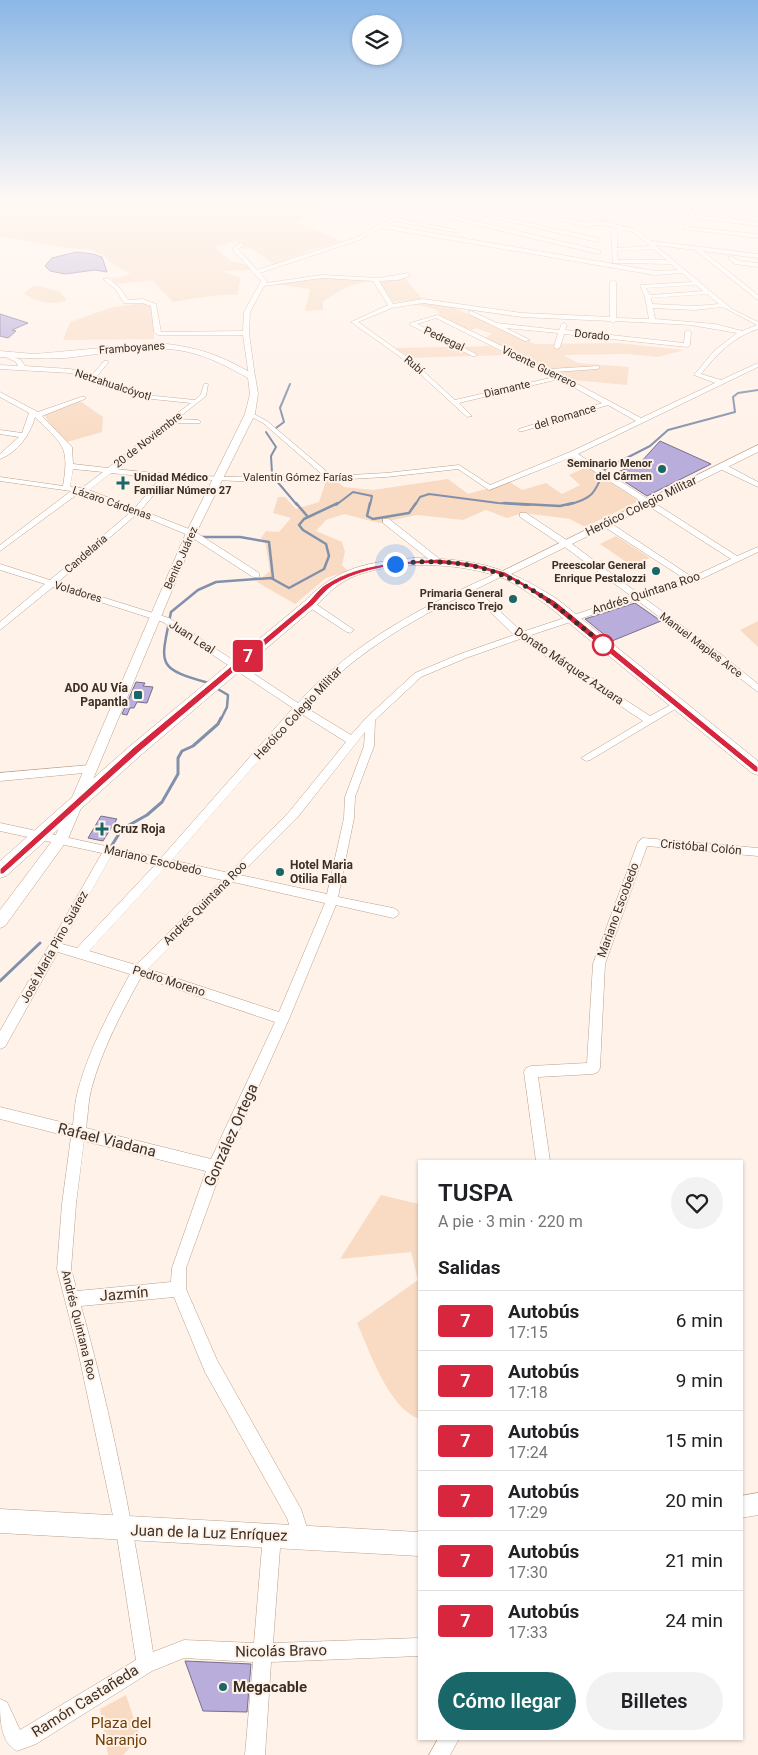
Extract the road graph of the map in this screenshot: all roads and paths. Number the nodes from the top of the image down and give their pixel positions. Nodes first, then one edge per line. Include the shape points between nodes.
1 (107, 280) edge
2 (263, 280) edge
3 (288, 280) edge
4 (372, 280) edge
5 (394, 280) edge
6 (693, 280) edge
7 (736, 280) edge
8 (376, 281) junction
9 (613, 282) dead end
10 (697, 283) junction
11 (262, 285) junction
12 (749, 290) junction
13 (758, 290) edge
14 (710, 292) junction
15 (648, 297) junction
16 (758, 298) edge
17 (724, 305) junction
18 (391, 306) junction
19 (650, 306) junction
20 (460, 308) junction
21 (695, 308) junction
22 (520, 310) dead end
23 (436, 316) joint
24 (566, 319) junction
25 (578, 320) junction
26 (613, 321) junction
27 (652, 322) junction
28 (498, 325) junction
29 (715, 326) junction
30 (758, 326) edge
31 (562, 331) junction
32 (688, 332) dead end
33 (740, 332) junction
34 (246, 334) junction
35 (526, 340) dead end
36 (557, 347) dead end
37 (2, 355) edge
38 (474, 355) dead end
39 (106, 362) dead end
40 (758, 366) edge
41 (0, 367) edge
42 (22, 367) junction
43 (596, 368) dead end
44 (548, 371) junction
45 (93, 376) junction
46 (252, 377) junction
47 (560, 377) junction
48 (722, 384) junction
49 (206, 385) dead end
50 (0, 394) edge
51 (83, 398) dead end
52 (197, 402) junction
53 (454, 402) junction
54 (608, 403) junction
55 (35, 414) junction
56 (250, 414) junction
57 (469, 416) dead end
58 (170, 421) junction
59 (641, 421) junction
60 (198, 422) dead end
61 (521, 430) dead end
62 (0, 432) edge
63 (24, 436) junction
64 (758, 448) edge
65 (573, 454) junction
66 (0, 457) edge
67 (70, 466) junction
68 (723, 467) junction
69 (110, 470) junction
70 (166, 476) junction
71 (217, 478) junction
72 (330, 478) junction
73 (0, 479) edge
74 (758, 486) edge
75 (66, 488) junction
76 (81, 491) junction
77 (650, 502) junction
78 (136, 511) junction
79 (522, 515) dead end
80 (386, 521) dead end
81 (606, 524) junction
82 (191, 533) junction
83 (565, 543) junction
84 (758, 548) edge
85 (0, 549) edge
86 (737, 559) junction
87 (438, 562) junction
88 (0, 567) edge
89 (503, 574) junction
90 (256, 575) dead end
91 (692, 580) junction
92 (52, 584) junction
93 (470, 588) junction
94 (636, 596) junction
95 (310, 604) junction
96 (161, 618) junction
97 (570, 618) junction
98 (0, 627) edge
99 (350, 630) dead end
100 (520, 635) junction
101 (237, 666) junction
102 (758, 689) edge
103 (677, 705) junction
104 (299, 708) junction
105 (370, 719) junction
106 (649, 720) junction
107 (353, 741) junction
108 (586, 758) dead end
109 (90, 769) junction
110 (758, 769) edge
111 (111, 774) junction
112 (0, 777) edge
113 (75, 806) junction
114 (0, 827) edge
115 (40, 834) junction
116 (61, 839) junction
117 (643, 842) joint
118 (109, 850) junction
119 (758, 852) edge
120 (164, 863) junction
121 (0, 871) edge
122 (229, 878) junction
123 (332, 900) junction
124 (393, 913) dead end
125 (0, 922) edge
126 (54, 946) junction
127 (79, 954) junction
128 (138, 971) junction
129 (283, 1019) junction
130 (0, 1043) edge
131 (0, 1113) edge
132 (78, 1133) junction
133 (542, 1160) edge
134 (215, 1167) junction
135 (178, 1289) junction
136 (71, 1299) junction
137 (758, 1504) edge
138 (743, 1506) edge
139 (0, 1521) edge
140 (125, 1530) junction
141 (272, 1535) junction
142 (301, 1537) junction
143 (418, 1544) edge
144 (418, 1647) edge
145 (263, 1653) junction
146 (146, 1664) junction
147 (0, 1708) edge
148 (255, 1755) edge

1 - 34 street via 126,302 143,301 154,305 157,332 160,334
2 - 11 street
3 - 11 street
4 - 8 street
5 - 8 street
6 - 10 street
7 - 12 street
8 - 18 street
9 - 26 street
10 - 14 street
10 - 15 street via 642,286
11 - 34 street, Benito Juárez via 247,312
12 - 13 street
12 - 16 street
14 - 15 street
14 - 17 street
15 - 19 street
17 - 21 street
17 - 30 street
18 - 20 street via 423,301
18 - 53 street, Rubí via 354,322 408,360
19 - 21 street
19 - 27 street
20 - 24 street
20 - 28 street
21 - 29 street
22 - 25 street
23 - 38 street, Pedregal via 412,324
23 - 44 street, Vicente Guerrero
24 - 25 street
24 - 31 street
25 - 26 street
26 - 27 street
27 - 29 street
28 - 31 street, Dorado
28 - 35 street
29 - 33 street
30 - 33 street
31 - 32 street, Dorado via 594,338 687,345
31 - 36 street
33 - 48 street via 697,375
34 - 46 street, Benito Juárez
37 - 42 street via 19,361
37 - 46 street, Framboyanes via 53,355 133,346 182,347 214,355
39 - 45 street
40 - 48 street
41 - 42 street, Netzahualcóyotl
42 - 45 street, Netzahualcóyotl
43 - 44 street
44 - 47 street, Vicente Guerrero
45 - 52 street, Netzahualcóyotl via 144,397
46 - 56 street, Benito Juárez via 254,394
47 - 53 street, Diamante
47 - 54 street, Vicente Guerrero
48 - 59 street
49 - 52 street, 20 de Noviembre via 204,395
50 - 55 street
51 - 55 street
52 - 58 street, 20 de Noviembre
53 - 57 street, Rubí
54 - 59 street, Vicente Guerrero
54 - 61 street, del Romance
55 - 63 street
55 - 67 street via 68,447
56 - 71 street, Benito Juárez
56 - 72 street via 265,422
58 - 60 street
58 - 69 street, 20 de Noviembre
59 - 65 street
62 - 63 street
63 - 66 street
64 - 68 street, Heróico Colegio Militar
65 - 72 street, Valentín Gómez Farías via 489,488 459,467
65 - 77 street
67 - 69 street, Valentín Gómez Farías
67 - 75 street
68 - 74 street
68 - 77 street, Heróico Colegio Militar
69 - 70 street, Valentín Gómez Farías
69 - 76 street, 20 de Noviembre
70 - 71 street, Valentín Gómez Farías
70 - 78 street, Candelaria
71 - 72 street, Valentín Gómez Farías
71 - 82 street, Benito Juárez
73 - 75 street, Lázaro Cárdenas
75 - 76 street, Lázaro Cárdenas
76 - 78 street, Lázaro Cárdenas
76 - 85 street, 20 de Noviembre
77 - 81 street, Heróico Colegio Militar
77 - 86 street
78 - 82 street, Lázaro Cárdenas
78 - 92 street, Candelaria
79 - 83 street, Manuel Maples Arce
80 - 87 street
81 - 83 street, Heróico Colegio Militar
81 - 91 street
82 - 90 street, Lázaro Cárdenas
82 - 96 street, Benito Juárez
83 - 89 street, Heróico Colegio Militar
83 - 94 street, Manuel Maples Arce
84 - 86 street, Andrés Quintana Roo
86 - 91 street, Andrés Quintana Roo
87 - 89 main road via 472,565
87 - 95 main road via 417,561 365,570 329,585
88 - 92 street, Voladores
89 - 93 street, Heróico Colegio Militar
89 - 97 main road via 530,588
91 - 94 street, Andrés Quintana Roo
92 - 96 street, Voladores
92 - 98 street, Candelaria
93 - 100 street, Donato Márquez Azuara
93 - 104 street, Heróico Colegio Militar via 372,644 344,664
94 - 97 street, Andrés Quintana Roo
94 - 102 street, Manuel Maples Arce
95 - 99 street
95 - 101 main road
96 - 101 street, Juan Leal
96 - 109 street, Benito Juárez
97 - 100 street, Andrés Quintana Roo
97 - 103 main road
100 - 105 street, Andrés Quintana Roo via 418,675
100 - 106 street, Donato Márquez Azuara
101 - 104 street, Juan Leal
101 - 111 main road
103 - 106 street
103 - 110 main road
104 - 107 street, Juan Leal
104 - 120 street, Heróico Colegio Militar
105 - 107 street, Andrés Quintana Roo
105 - 123 street, González Ortega via 369,746 350,797 349,818
106 - 108 street
107 - 122 street, Andrés Quintana Roo via 293,815
109 - 111 street
109 - 112 street
109 - 113 street, Benito Juárez
111 - 113 main road
113 - 115 main road
113 - 116 street, Benito Juárez
114 - 115 street, Mariano Escobedo
115 - 116 street, Mariano Escobedo
115 - 121 main road
116 - 118 street, Mariano Escobedo
116 - 125 street, Benito Juárez
117 - 119 street, Cristóbal Colón
117 - 133 street, Mariano Escobedo via 599,964 593,1068 531,1072
118 - 120 street, Mariano Escobedo
118 - 126 street, José María Pino Suárez
120 - 122 street, Mariano Escobedo
120 - 127 street, Heróico Colegio Militar
122 - 123 street, Mariano Escobedo
122 - 128 street, Andrés Quintana Roo
123 - 124 street, Mariano Escobedo
123 - 129 street, González Ortega
126 - 127 street, Pedro Moreno
126 - 130 street, José María Pino Suárez
127 - 128 street, Pedro Moreno
128 - 129 street, Pedro Moreno
128 - 132 street, Andrés Quintana Roo via 95,1056 84,1092
129 - 134 street, González Ortega
131 - 132 street, Rafael Viadana
132 - 134 street, Rafael Viadana
132 - 136 street, Andrés Quintana Roo via 64,1269
134 - 135 street, González Ortega via 179,1268
135 - 136 street, Jazmín
135 - 142 street, González Ortega via 212,1366 295,1515
136 - 140 street, Andrés Quintana Roo via 86,1351
137 - 138 street
139 - 140 street, Juan de la Luz Enríquez
140 - 141 street, Juan de la Luz Enríquez
140 - 146 street, Ramón Castañeda
141 - 142 street, Juan de la Luz Enríquez
141 - 145 street
142 - 143 street, Juan de la Luz Enríquez
144 - 145 street, Nicolás Bravo
145 - 146 street, Nicolás Bravo via 184,1649
145 - 148 street
146 - 147 street, Ramón Castañeda via 29,1737 17,1741 11,1735

